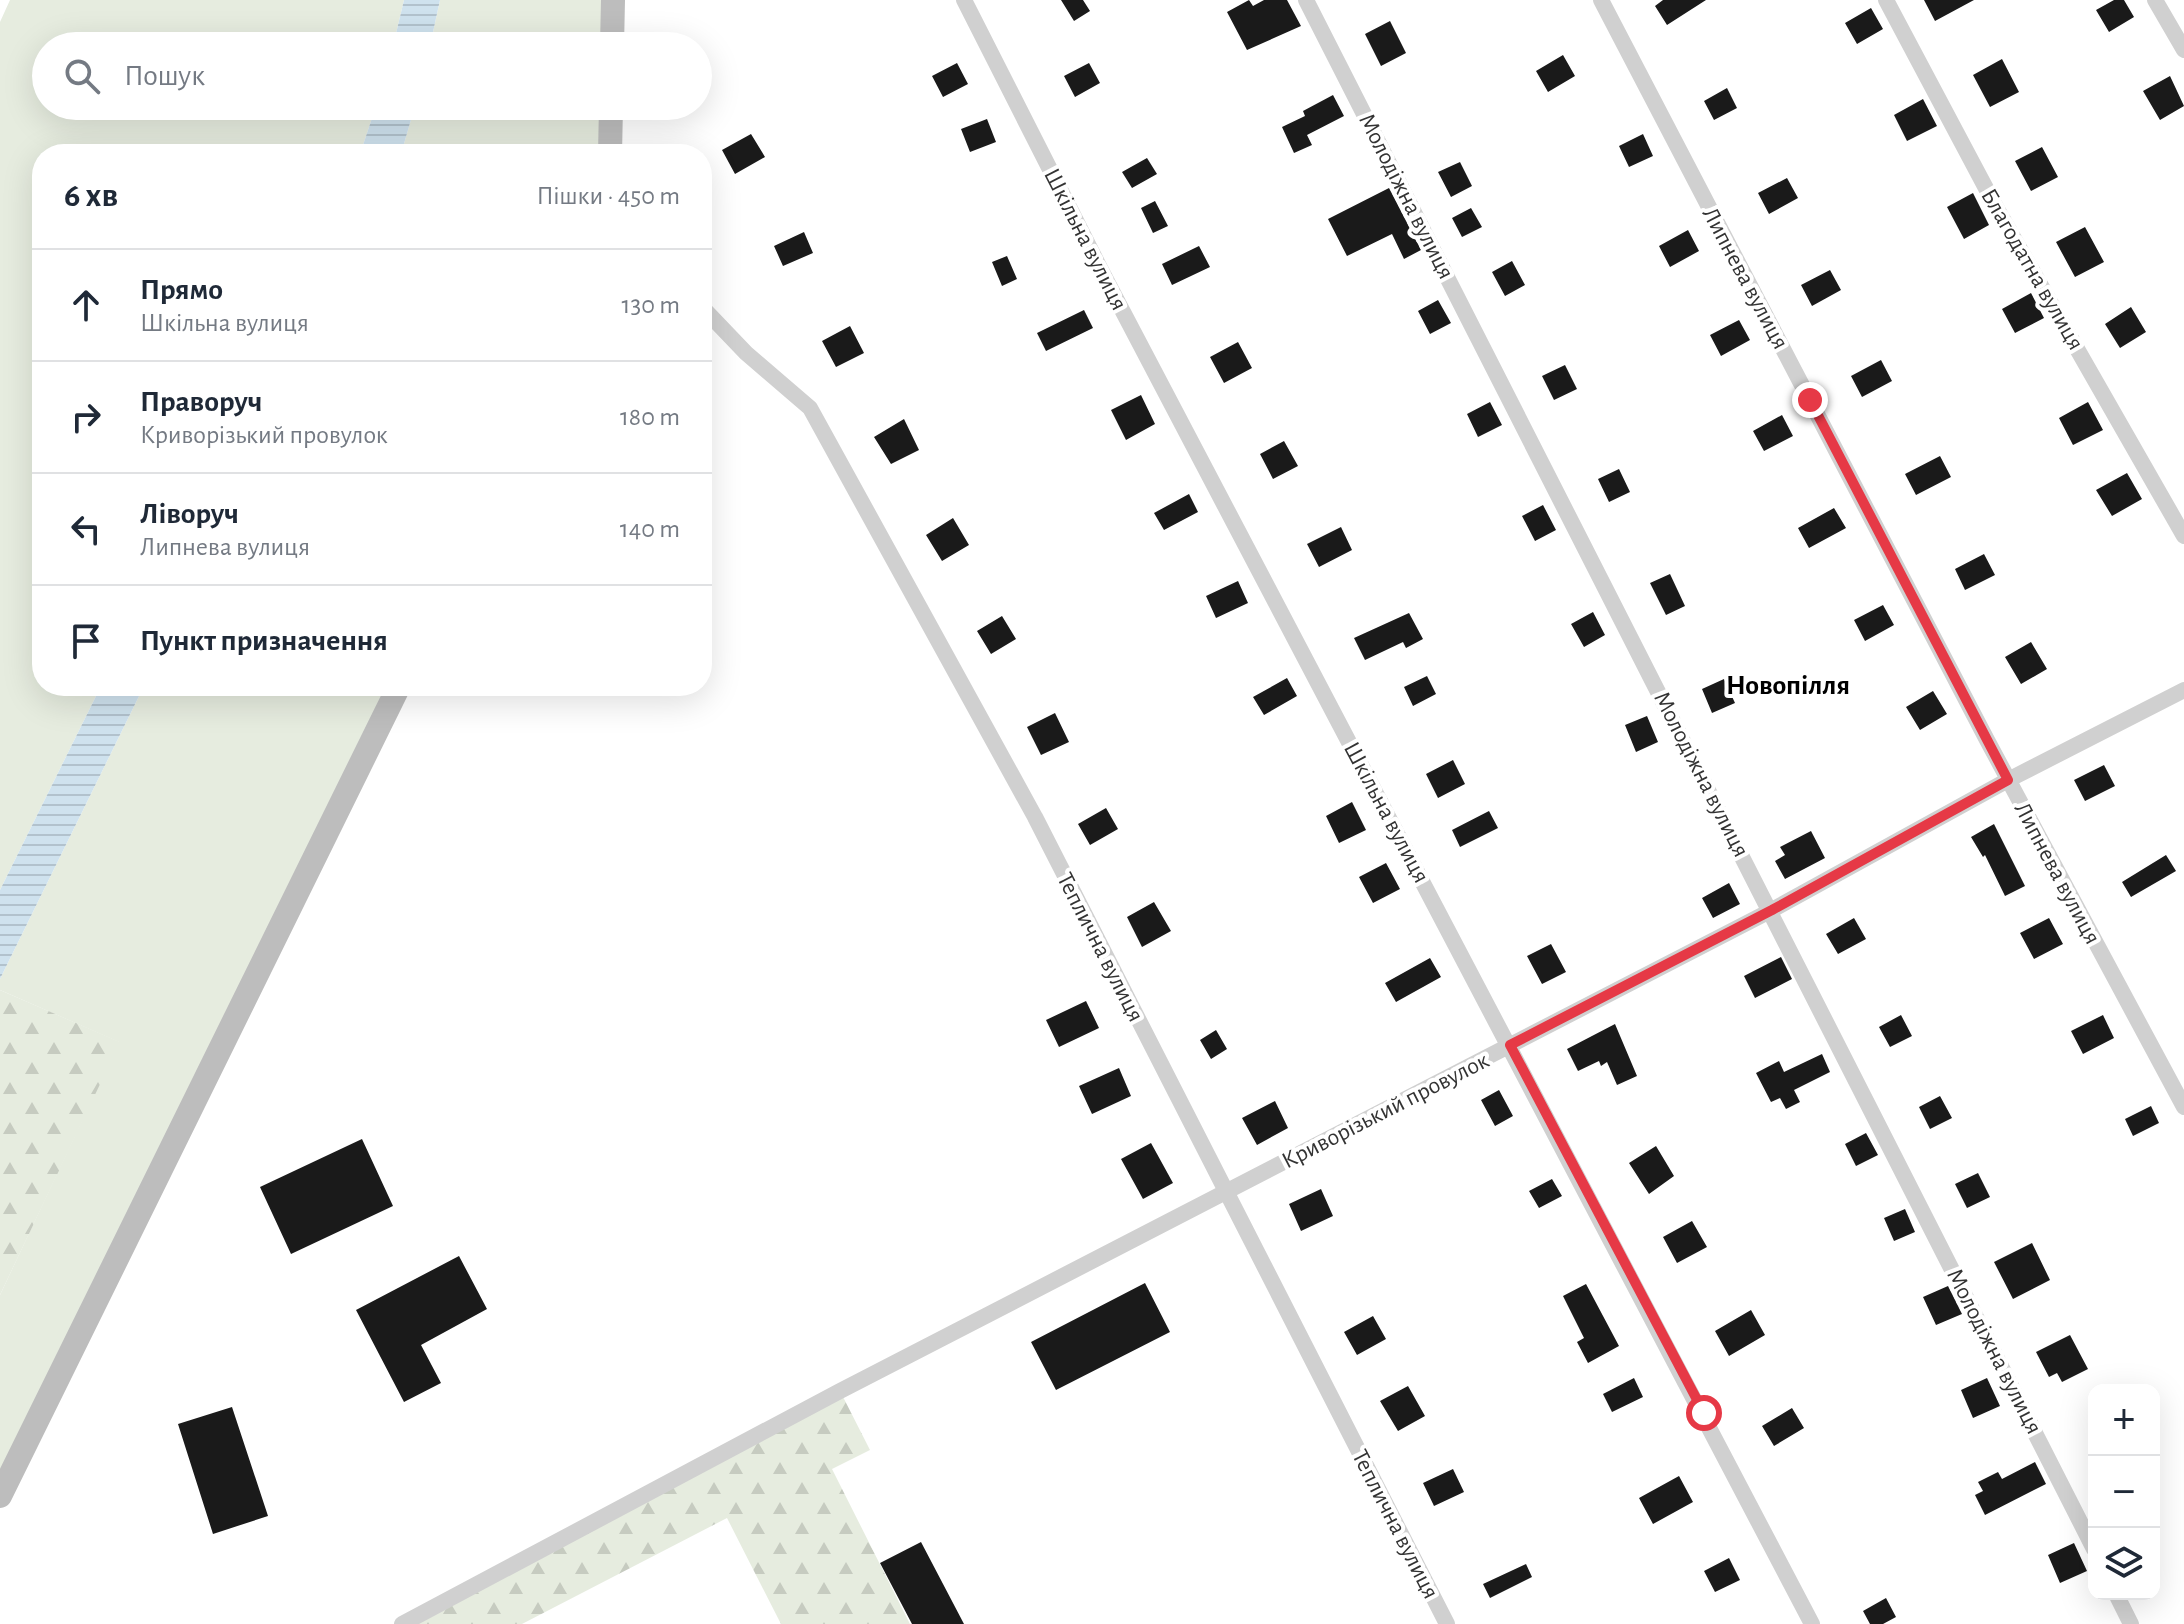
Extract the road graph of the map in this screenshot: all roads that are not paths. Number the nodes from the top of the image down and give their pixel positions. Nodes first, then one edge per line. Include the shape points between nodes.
1 (613, 0) edge
2 (964, 0) edge
3 (1306, 0) edge
4 (1601, 0) edge
5 (1886, 0) edge
6 (2155, 0) edge
7 (612, 32) edge
8 (2184, 50) edge
9 (611, 120) edge
10 (610, 144) edge
11 (712, 317) edge
12 (2184, 536) edge
13 (2184, 690) edge
14 (394, 696) edge
15 (2008, 780) junction
16 (1772, 910) junction
17 (1510, 1045) junction
18 (2184, 1107) edge
19 (1225, 1193) junction
20 (0, 1496) edge
21 (2088, 1537) edge
22 (2119, 1600) edge
23 (402, 1624) edge
24 (1447, 1624) edge
25 (1812, 1624) edge
26 (2131, 1624) edge

1 - 7 street
2 - 17 street, Шкільна вулиця
3 - 16 street, Молодіжна вулиця
4 - 15 street, Липнева вулиця
5 - 12 street, Благодатна вулиця via 1997,209
6 - 8 street
9 - 10 street
11 - 19 street, Теплична вулиця via 810,408 1035,817
13 - 15 street, Криворізький провулок
14 - 20 street
15 - 16 street, Криворізький провулок
15 - 18 street, Липнева вулиця
16 - 17 street, Криворізький провулок
16 - 21 street, Молодіжна вулиця
17 - 19 street, Криворізький провулок
17 - 25 street, Шкільна вулиця
19 - 23 street, Криворізький провулок
19 - 24 street, Теплична вулиця
22 - 26 street

